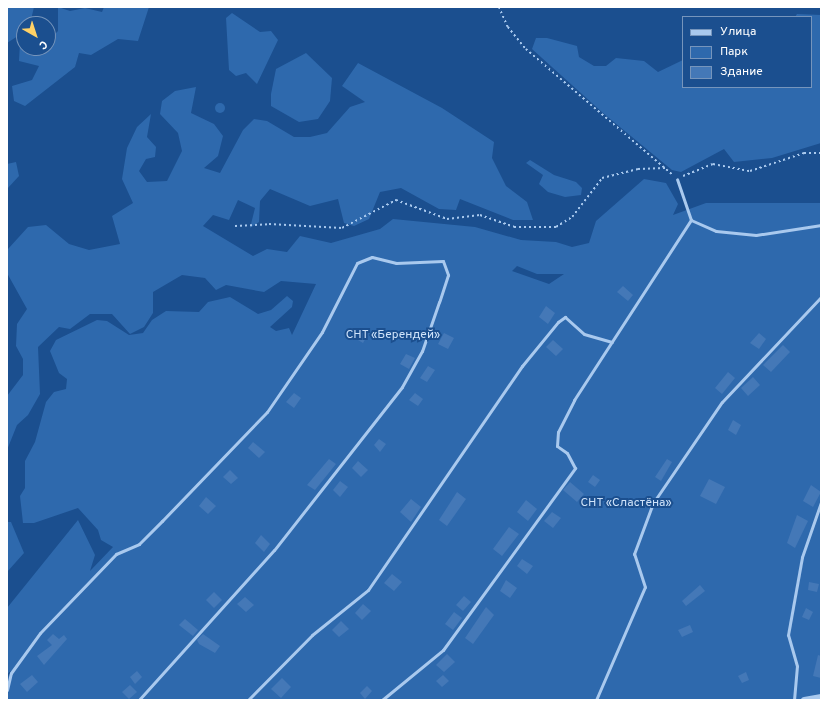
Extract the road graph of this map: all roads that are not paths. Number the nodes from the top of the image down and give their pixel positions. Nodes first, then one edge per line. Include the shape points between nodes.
1 (677, 179) road end
2 (691, 220) junction
3 (821, 225) edge
4 (821, 297) edge
5 (612, 342) junction
6 (821, 502) edge
7 (7, 690) edge
8 (821, 697) edge
9 (139, 700) edge
10 (248, 700) edge
11 (382, 700) edge
12 (596, 700) edge
13 (794, 700) edge
14 (804, 700) edge

1 - 2 lane
2 - 3 lane via 716,231 756,235
2 - 5 lane
4 - 12 lane via 722,402 653,504 634,554 645,587
5 - 10 lane via 584,334 564,317 558,322 522,366 368,590 312,635
5 - 11 lane via 558,432 557,446 567,453 575,468 443,650
6 - 13 lane via 802,556 788,635 797,666
7 - 9 lane via 11,673 40,633 116,554 139,544 268,412 322,332 357,263 372,257 396,263 443,261 448,275 422,351 402,387 274,550
8 - 14 street

